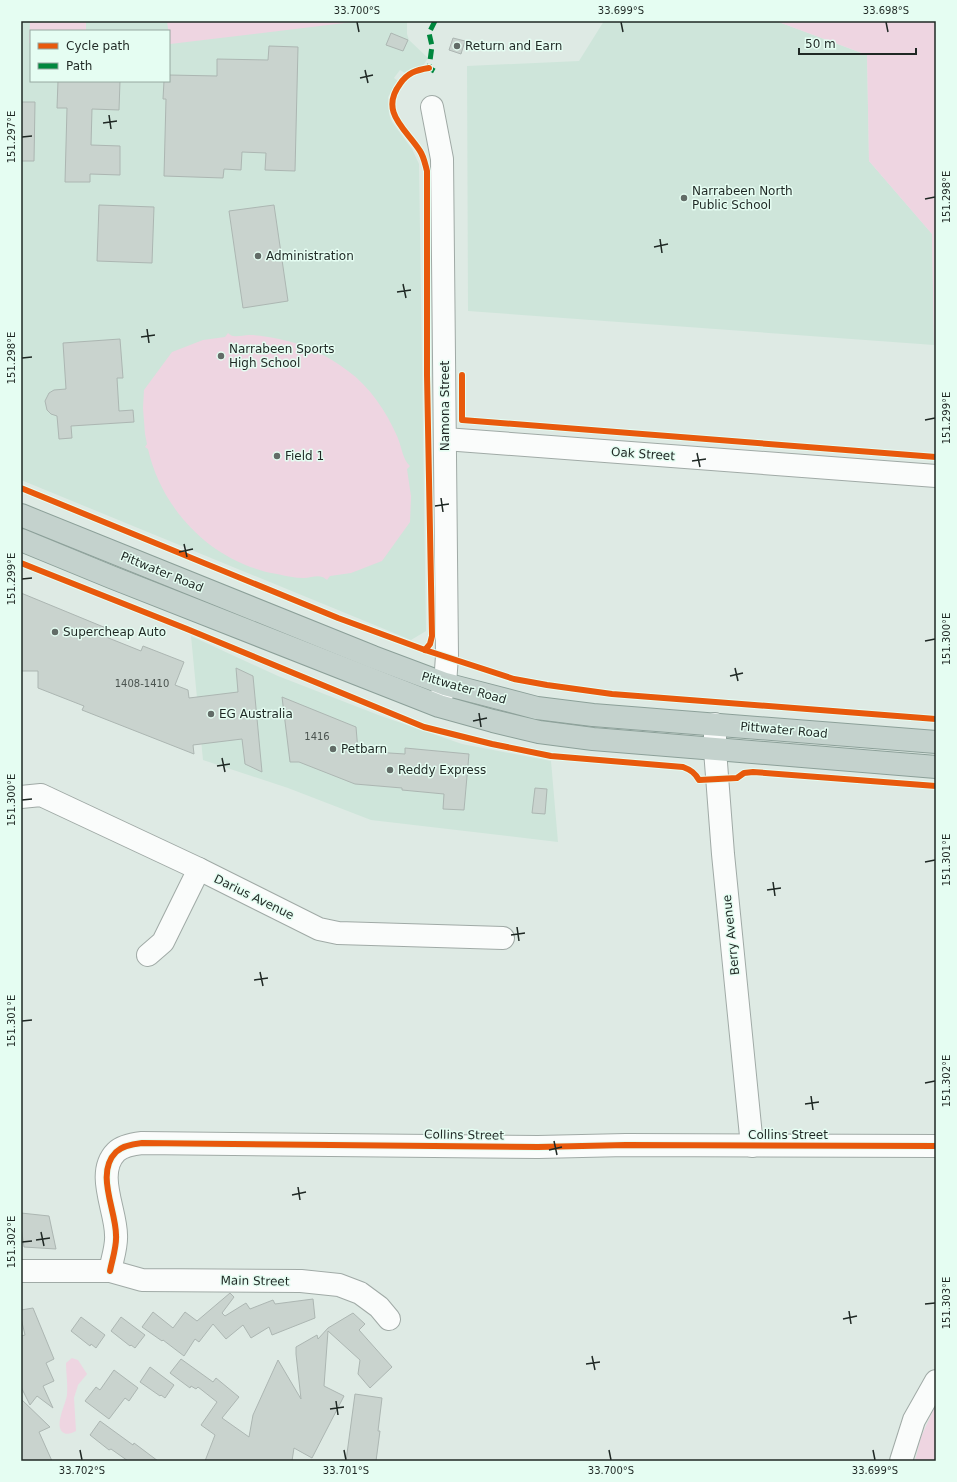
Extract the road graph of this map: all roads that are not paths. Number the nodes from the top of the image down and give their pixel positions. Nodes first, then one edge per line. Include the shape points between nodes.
1 (432, 107) dead end
2 (445, 439) junction
3 (936, 476) edge
4 (21, 515) edge
5 (21, 540) edge
6 (445, 684) junction
7 (439, 706) junction
8 (715, 724) junction
9 (936, 742) edge
10 (715, 750) junction
11 (936, 767) edge
12 (21, 797) edge
13 (199, 869) junction
14 (503, 938) dead end
15 (148, 955) dead end
16 (752, 1146) junction
17 (936, 1146) edge
18 (21, 1270) edge
19 (110, 1271) junction
20 (389, 1319) dead end
21 (936, 1381) edge
22 (901, 1461) edge

1 - 2 street, Namona Street via 442,158
2 - 3 street, Oak Street
2 - 6 street, Namona Street
4 - 6 highway, Pittwater Road
5 - 7 highway, Pittwater Road
6 - 7 street, Namona Street
6 - 8 highway, Pittwater Road via 538,708 593,715
7 - 10 highway, Pittwater Road via 539,732
8 - 9 highway, Pittwater Road
8 - 10 street, Berry Avenue
10 - 11 highway, Pittwater Road
10 - 16 street, Berry Avenue
12 - 13 street, Darius Avenue via 41,795
13 - 14 street, Darius Avenue via 319,929 338,933
13 - 15 street via 163,942
16 - 17 street, Collins Street
16 - 19 street, Collins Street via 538,1147 142,1143 129,1145 116,1151 108,1164 107,1183 117,1235
18 - 19 street, Main Street
19 - 20 street, Main Street via 142,1280 301,1282 339,1285 360,1293 379,1307
21 - 22 street via 914,1420

